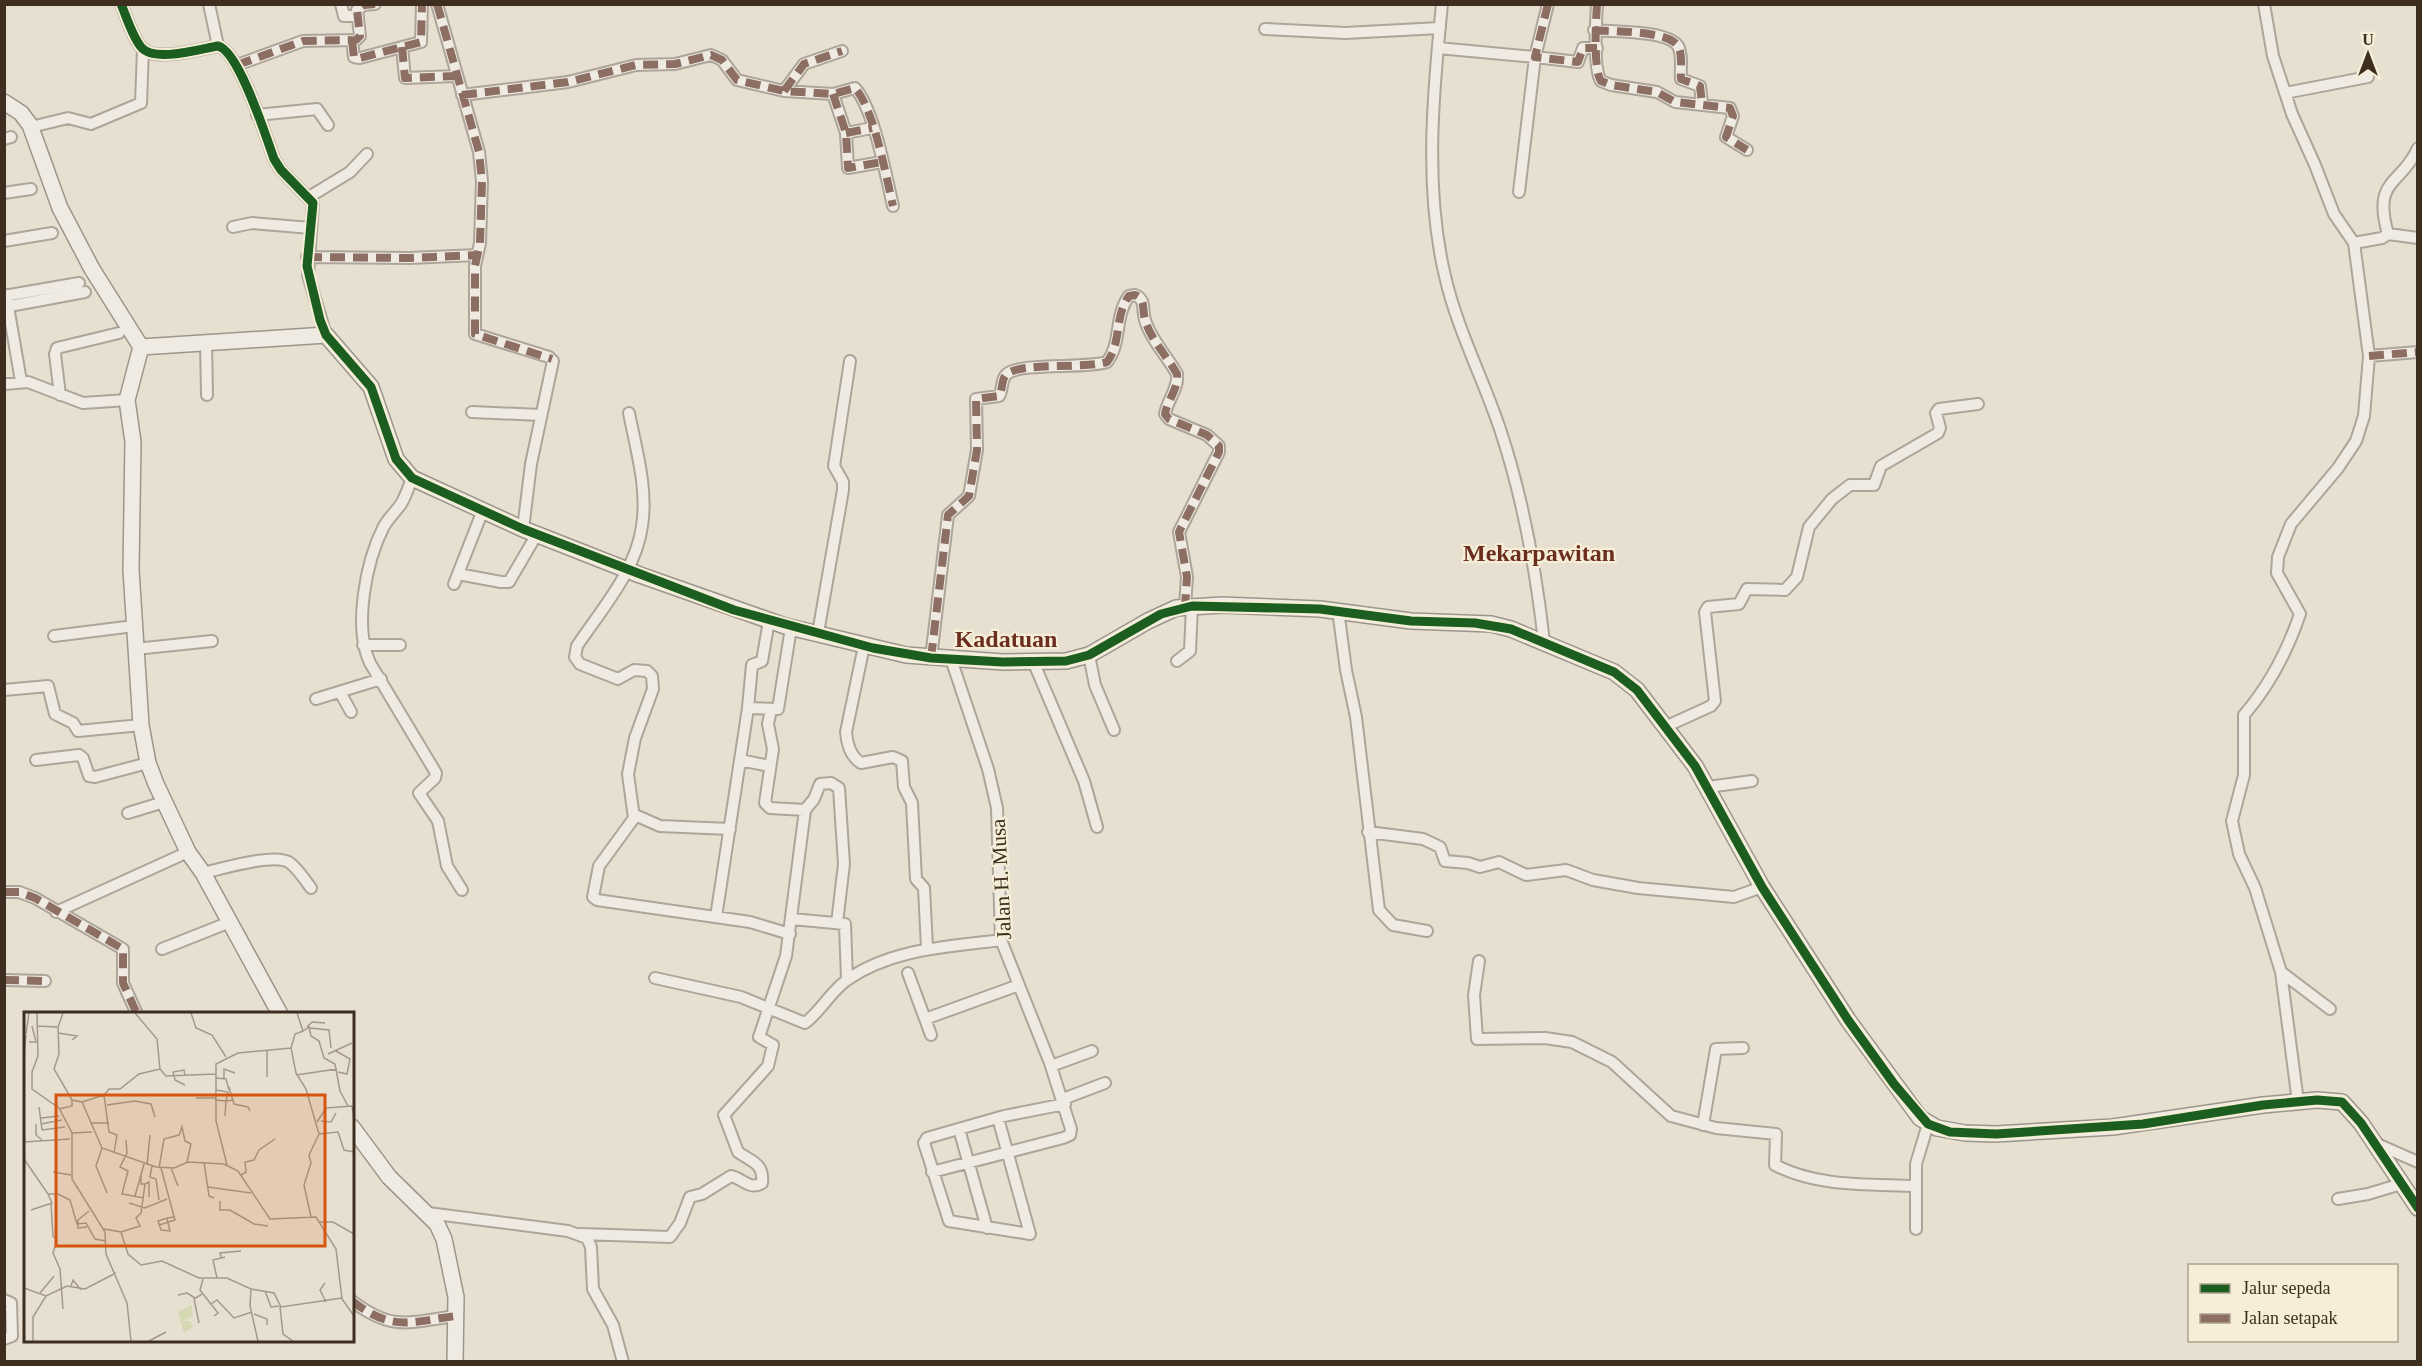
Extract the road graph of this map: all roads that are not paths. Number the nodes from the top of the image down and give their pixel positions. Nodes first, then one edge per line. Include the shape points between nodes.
1 (121, 4) edge
2 (208, 4) edge
3 (341, 4) edge
4 (375, 4) edge
5 (422, 4) edge
6 (437, 4) edge
7 (1442, 4) edge
8 (1548, 4) edge
9 (1597, 4) edge
10 (2264, 4) edge
11 (357, 16) junction
12 (1440, 28) junction
13 (1265, 29) dead end
14 (1594, 30) junction
15 (352, 41) junction
16 (218, 46) junction
17 (402, 47) junction
18 (1438, 48) junction
19 (1597, 48) junction
20 (143, 50) junction
21 (842, 51) dead end
22 (1535, 57) junction
23 (237, 65) junction
24 (456, 76) junction
25 (2368, 77) dead end
26 (783, 91) junction
27 (2285, 93) junction
28 (833, 94) junction
29 (462, 95) junction
30 (4, 102) edge
31 (1701, 103) junction
32 (257, 115) junction
33 (328, 125) dead end
34 (31, 127) junction
35 (872, 128) junction
36 (846, 133) junction
37 (2418, 148) edge
38 (1747, 150) dead end
39 (368, 154) dead end
40 (882, 162) junction
41 (31, 189) dead end
42 (1519, 192) dead end
43 (4, 193) edge
44 (309, 197) junction
45 (892, 206) dead end
46 (233, 227) dead end
47 (311, 228) junction
48 (52, 233) dead end
49 (2388, 234) junction
50 (2418, 238) edge
51 (4, 241) edge
52 (2354, 243) junction
53 (477, 255) junction
54 (308, 257) junction
55 (82, 287) dead end
56 (6, 301) edge
57 (119, 333) dead end
58 (326, 335) junction
59 (207, 343) junction
60 (141, 347) junction
61 (2418, 352) edge
62 (2368, 356) junction
63 (850, 361) dead end
64 (21, 381) junction
65 (4, 384) edge
66 (60, 395) junction
67 (207, 395) dead end
68 (127, 400) junction
69 (1978, 404) dead end
70 (472, 412) dead end
71 (629, 413) dead end
72 (541, 415) junction
73 (412, 478) junction
74 (483, 510) junction
75 (530, 531) junction
76 (627, 570) junction
77 (1189, 606) junction
78 (1338, 610) junction
79 (769, 621) junction
80 (134, 626) junction
81 (791, 628) junction
82 (818, 633) junction
83 (54, 636) dead end
84 (212, 641) dead end
85 (1544, 642) junction
86 (363, 645) junction
87 (400, 645) dead end
88 (864, 646) junction
89 (135, 649) junction
90 (1089, 655) junction
91 (931, 658) junction
92 (951, 659) junction
93 (1033, 661) junction
94 (1177, 662) dead end
95 (381, 679) junction
96 (4, 690) edge
97 (340, 692) junction
98 (316, 699) dead end
99 (748, 708) junction
100 (771, 710) junction
101 (351, 712) dead end
102 (141, 724) junction
103 (1666, 726) junction
104 (1114, 730) dead end
105 (36, 760) dead end
106 (740, 760) junction
107 (148, 763) junction
108 (770, 766) junction
109 (1752, 781) dead end
110 (1708, 787) junction
111 (164, 802) junction
112 (805, 810) junction
113 (128, 813) dead end
114 (635, 815) junction
115 (1097, 828) dead end
116 (730, 829) junction
117 (1368, 832) junction
118 (188, 852) junction
119 (203, 873) junction
120 (1762, 887) junction
121 (311, 888) dead end
122 (462, 890) dead end
123 (4, 892) edge
124 (56, 912) junction
125 (716, 917) junction
126 (792, 919) junction
127 (230, 922) junction
128 (837, 922) junction
129 (1427, 931) dead end
130 (790, 934) junction
131 (1001, 940) junction
132 (927, 948) junction
133 (162, 949) dead end
134 (1479, 962) dead end
135 (2281, 972) junction
136 (908, 973) dead end
137 (655, 978) dead end
138 (4, 980) edge
139 (847, 980) junction
140 (45, 981) dead end
141 (1019, 985) junction
142 (768, 1007) junction
143 (2330, 1009) dead end
144 (136, 1012) edge
145 (279, 1012) edge
146 (925, 1019) junction
147 (931, 1035) dead end
148 (1743, 1048) dead end
149 (1092, 1051) dead end
150 (1051, 1066) junction
151 (1105, 1083) dead end
152 (1064, 1102) junction
153 (2298, 1102) junction
154 (998, 1118) junction
155 (1928, 1124) junction
156 (1703, 1125) junction
157 (959, 1129) junction
158 (354, 1130) edge
159 (2374, 1142) junction
160 (1008, 1153) junction
161 (968, 1162) junction
162 (2418, 1162) edge
163 (933, 1172) junction
164 (2401, 1184) junction
165 (1914, 1186) junction
166 (2337, 1199) dead end
167 (2418, 1208) edge
168 (428, 1213) junction
169 (987, 1228) junction
170 (1916, 1230) dead end
171 (581, 1234) junction
172 (4, 1300) edge
173 (354, 1302) edge
174 (456, 1316) junction
175 (4, 1339) edge
176 (455, 1362) edge
177 (623, 1362) edge

1 - 20 street
2 - 16 street
3 - 11 street via 344,16
4 - 11 street via 360,7
5 - 17 street via 421,42
6 - 24 street
7 - 12 street
8 - 22 street
9 - 14 street
10 - 27 street via 2273,56
11 - 15 street via 360,36
12 - 13 street via 1345,33
12 - 18 street
14 - 19 street
14 - 31 street via 1658,35 1673,41 1680,50 1681,78 1700,86
15 - 17 street via 354,57 360,58
15 - 23 street via 303,41
16 - 20 street via 157,55
16 - 23 street via 225,48
17 - 24 street via 405,78
18 - 22 street
18 - 85 street via 1433,132 1435,199 1444,275 1514,473
19 - 22 street via 1583,48 1578,62
19 - 31 street via 1597,72 1604,83 1657,92 1678,102
20 - 34 street via 142,102 96,123 62,118
21 - 26 street via 804,64
22 - 42 street
23 - 32 street
24 - 29 street
25 - 27 street
26 - 28 street
26 - 29 street via 737,80 722,60 711,55 675,64 622,67 567,82
27 - 52 street via 2334,214
28 - 35 street via 857,89
28 - 36 street
29 - 53 street via 479,152 482,181
30 - 34 street via 21,113
31 - 38 street via 1732,110 1726,137
32 - 33 street via 317,109
32 - 44 street via 280,170
34 - 60 street via 67,223
35 - 36 street
35 - 40 street
36 - 40 street via 848,168
37 - 49 street via 2387,186 2384,221
39 - 44 street via 350,172
40 - 45 street
41 - 43 street
44 - 47 street via 313,203
46 - 47 street via 252,223
47 - 54 street
48 - 51 street
49 - 50 street
49 - 52 street
52 - 62 street
53 - 54 street
53 - 72 street via 476,336 552,359
54 - 58 street via 313,297
55 - 56 street
56 - 64 street
57 - 66 street via 57,348
58 - 59 street
58 - 73 street via 371,387 396,459
59 - 60 street
59 - 67 street
60 - 68 street
61 - 62 street
62 - 135 street via 2364,416 2356,441 2291,524 2282,544 2277,573 2300,614 2290,642 2260,697 2244,715 2244,775 2232,821 2239,854
63 - 82 street via 834,466 843,490
64 - 65 street
64 - 66 street
66 - 68 street via 83,403
68 - 80 street via 133,442
69 - 103 street via 1939,409 1938,433 1879,468 1875,484 1849,486 1834,498 1811,524 1797,577 1785,590 1747,589 1739,604 1711,605 1706,609 1715,701
70 - 72 street
71 - 76 street via 640,467 643,519
72 - 75 street via 531,464
73 - 74 street
73 - 86 street via 403,500 383,528 370,569 364,596
74 - 75 street
74 - 75 street via 456,579 509,582
75 - 76 street
76 - 79 street
76 - 114 street via 577,646 574,657 580,664 618,679 634,670 648,671 652,676 653,689 635,738 628,774
77 - 78 street
77 - 90 street via 1161,614
77 - 91 street via 1179,532 1219,446 1208,435 1168,419 1165,414 1177,374 1152,336 1144,318 1143,302 1134,295 1129,296 1122,310 1115,351 1107,362 1009,373 1004,377 1000,395 976,399 976,454 968,498 948,515
77 - 94 street via 1190,651
78 - 85 street via 1411,621 1491,624
78 - 117 street via 1356,717
79 - 81 street
79 - 99 street via 762,661 752,665
80 - 83 street
80 - 89 street
81 - 82 street
81 - 100 street via 779,707
82 - 88 street
84 - 89 street
85 - 103 street via 1624,678
86 - 87 street
86 - 95 street
88 - 91 street
88 - 132 street via 847,742 861,763 893,757 902,761 904,787 911,798 916,879 924,888
89 - 102 street
90 - 93 street via 1066,661
90 - 104 street via 1095,685
91 - 92 street
92 - 93 street
92 - 131 street, Jalan H. Musa via 997,808
93 - 115 street via 1084,781
95 - 97 street
95 - 122 street via 436,772 419,793 438,821 447,866
96 - 102 street via 48,686 55,714 73,723 78,731
97 - 98 street
97 - 101 street
99 - 100 street
99 - 106 street
100 - 108 street
102 - 107 street
103 - 110 street
105 - 107 street via 78,755 83,758 89,776 95,777
106 - 108 street
106 - 116 street
107 - 111 street
108 - 112 street via 766,806
109 - 110 street
110 - 120 street
111 - 113 street
111 - 118 street
112 - 126 street
112 - 128 street via 820,784 831,783 839,788 844,864
114 - 116 street via 660,826
114 - 125 street via 599,866 594,899
116 - 125 street
117 - 120 street via 1423,839 1440,847 1445,861 1480,867 1499,862 1526,875 1566,870 1593,880 1638,888 1734,897
117 - 129 street via 1383,917 1393,925
118 - 119 street
118 - 124 street
119 - 121 street via 277,860 290,863
119 - 127 street
120 - 155 street via 1848,1020
123 - 124 street via 27,895
124 - 144 street via 123,949 123,983
125 - 130 street via 756,923
126 - 128 street
126 - 130 street
127 - 133 street
127 - 145 street
128 - 139 street via 846,926
130 - 142 street
131 - 132 street
131 - 141 street, Jalan H. Musa
132 - 139 street via 885,961
134 - 156 street via 1474,995 1476,1038 1572,1042 1612,1062 1671,1116
135 - 143 street
135 - 153 street
136 - 146 street
137 - 142 street
138 - 140 street
139 - 142 street via 805,1023
141 - 146 street
141 - 150 street, Jalan H. Musa
142 - 171 street via 760,1036 773,1045 769,1064 724,1115 737,1150 756,1162 762,1179 749,1185 731,1176 690,1197 670,1237
146 - 147 street
148 - 156 street via 1716,1049
149 - 150 street
150 - 152 street, Jalan H. Musa
151 - 152 street
152 - 154 street
152 - 160 street, Jalan H. Musa via 1070,1135
153 - 155 street via 2143,1124 1996,1134 1950,1132
153 - 159 street via 2342,1102
154 - 157 street
154 - 160 street
155 - 165 street
156 - 165 street via 1776,1134 1775,1165 1794,1173 1855,1183
157 - 161 street
157 - 163 street via 924,1140
158 - 168 street via 389,1177
159 - 162 street
159 - 164 street
160 - 161 street
160 - 169 street via 1030,1234
161 - 163 street
161 - 169 street
163 - 169 street via 949,1221
164 - 166 street
164 - 167 street
165 - 170 street
168 - 171 street
168 - 174 street via 437,1224 449,1255
171 - 177 street via 591,1247 593,1290 613,1325
172 - 175 street via 13,1308 12,1336
173 - 174 street via 392,1323
174 - 176 street

